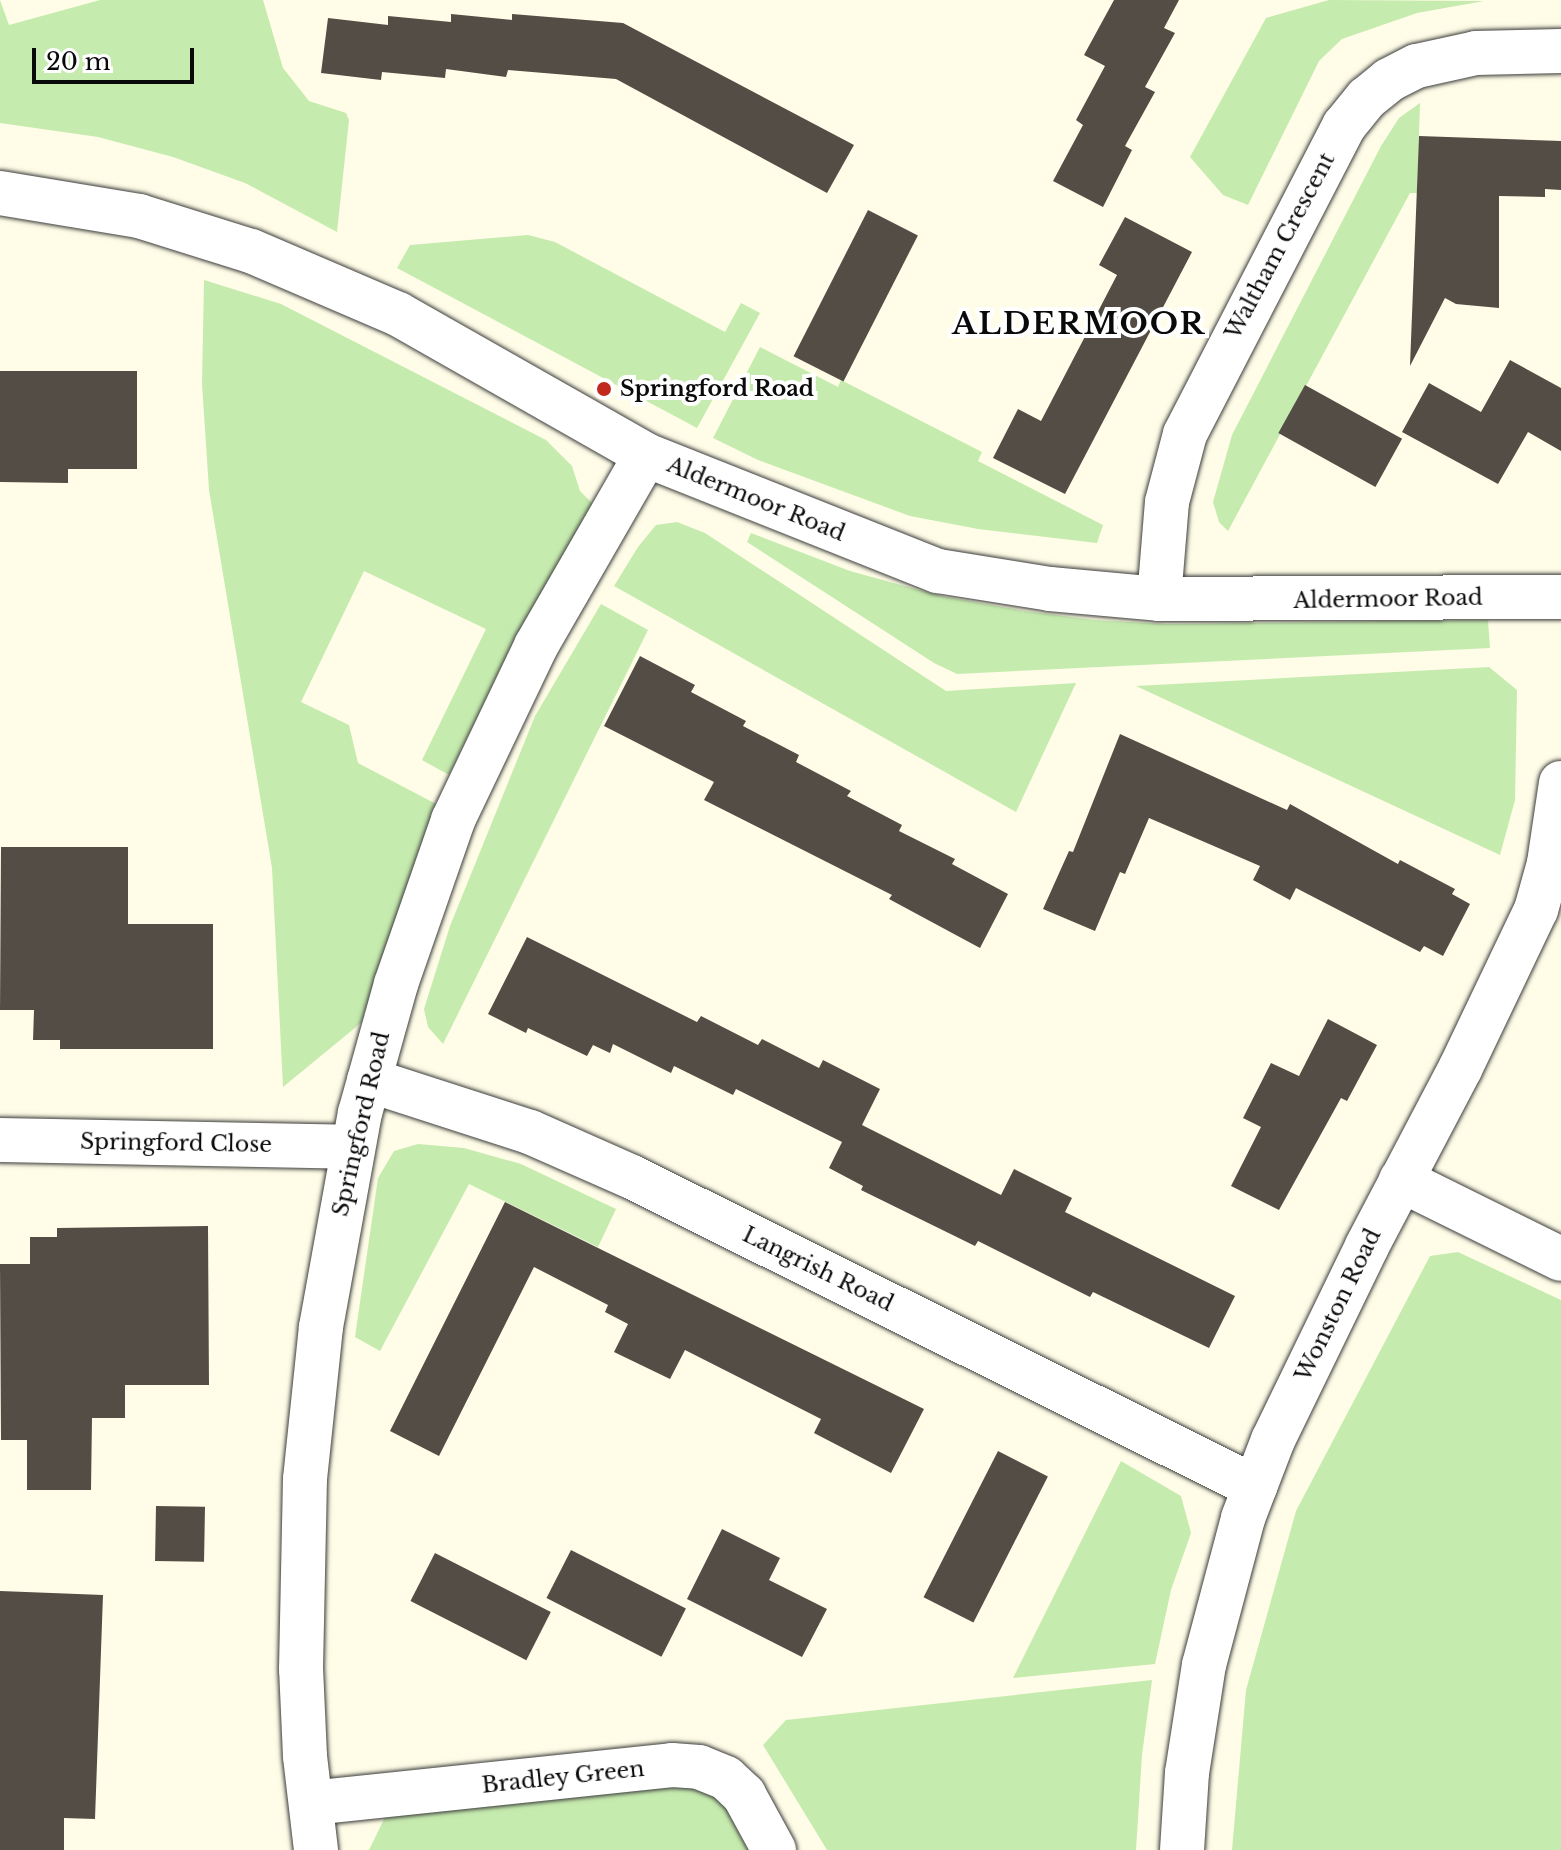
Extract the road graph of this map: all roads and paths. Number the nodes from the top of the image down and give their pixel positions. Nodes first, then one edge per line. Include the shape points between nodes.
1 (1561, 51) edge
2 (0, 193) edge
3 (646, 455) junction
4 (1561, 597) edge
5 (1159, 599) junction
6 (1561, 783) edge
7 (369, 1080) junction
8 (0, 1140) edge
9 (353, 1147) junction
10 (1401, 1180) junction
11 (1561, 1259) edge
12 (1255, 1487) junction
13 (311, 1803) junction
14 (316, 1850) edge
15 (774, 1850) edge
16 (1182, 1850) edge

1 - 5 street, Waltham Crescent via 1476,53 1417,66 1378,89 1344,126 1185,434 1167,502
2 - 3 street, Aldermoor Road via 139,216 251,251 398,314
3 - 5 street, Aldermoor Road via 938,571
3 - 7 street, Springford Road via 536,646 458,809 396,984
4 - 5 street, Aldermoor Road
6 - 10 street, Wonston Road via 1536,910
7 - 9 street, Springford Road
7 - 12 street, Langrish Road via 530,1132 632,1177
8 - 9 street, Springford Close
9 - 13 street, Springford Road via 321,1327 305,1479 301,1669
10 - 11 street
10 - 12 street, Wonston Road
12 - 16 street, Wonston Road via 1204,1665 1187,1773
13 - 14 street, Springford Road
13 - 15 street, Bradley Green via 672,1765 699,1767 726,1778 744,1795

